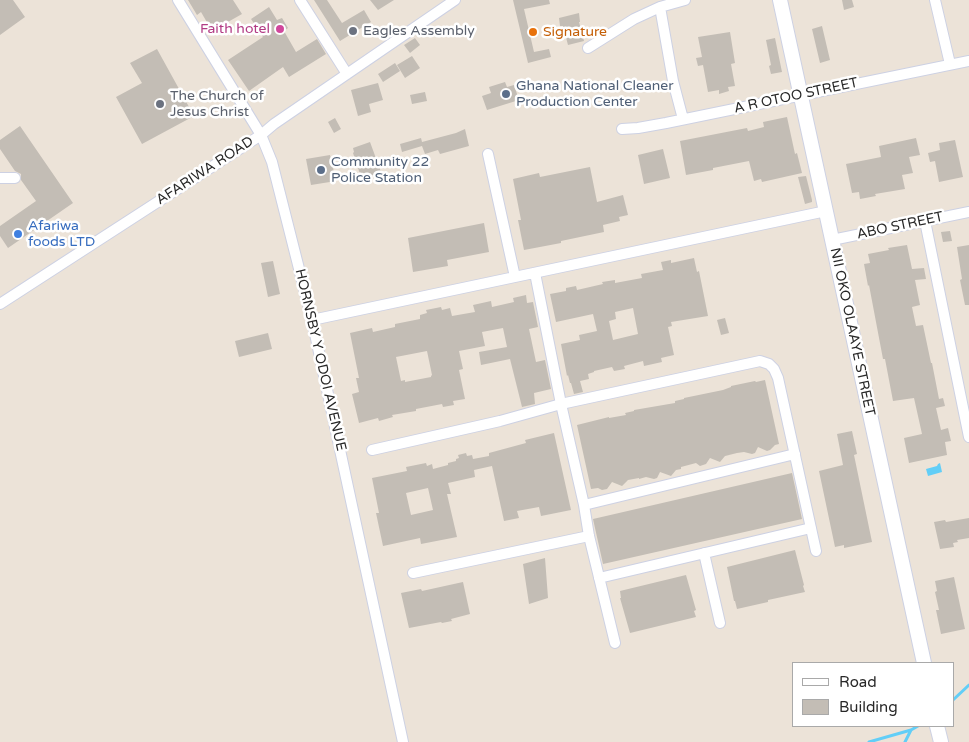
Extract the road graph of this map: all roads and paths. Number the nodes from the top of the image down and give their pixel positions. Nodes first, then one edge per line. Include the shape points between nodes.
1 (178, 0) edge
2 (300, 0) edge
3 (455, 0) edge
4 (685, 0) edge
5 (780, 0) edge
6 (935, 0) edge
7 (660, 7) junction
8 (588, 48) dead end
9 (969, 61) edge
10 (950, 64) junction
11 (347, 74) junction
12 (801, 95) junction
13 (683, 120) junction
14 (622, 129) dead end
15 (261, 135) junction
16 (488, 154) dead end
17 (0, 178) edge
18 (15, 178) dead end
19 (826, 210) junction
20 (969, 212) edge
21 (925, 221) junction
22 (832, 240) junction
23 (535, 273) junction
24 (515, 277) junction
25 (0, 304) edge
26 (312, 320) junction
27 (561, 404) junction
28 (969, 437) edge
29 (372, 450) dead end
30 (795, 454) junction
31 (584, 505) junction
32 (811, 528) junction
33 (589, 536) junction
34 (816, 551) dead end
35 (704, 553) junction
36 (413, 574) dead end
37 (599, 578) junction
38 (720, 623) dead end
39 (615, 643) dead end
40 (924, 662) edge
41 (937, 727) edge
42 (403, 742) edge
43 (941, 742) edge

1 - 15 street, HORNSBY Y ODOI AVENUE
2 - 11 street
3 - 11 street, AFARIWA ROAD
4 - 7 street
5 - 12 street, NII OKO OLAAYE STREET
6 - 10 street
7 - 8 street
7 - 13 street
9 - 10 street, A R OTOO STREET
10 - 12 street, A R OTOO STREET
11 - 15 street, AFARIWA ROAD
12 - 13 street, A R OTOO STREET
12 - 19 street, NII OKO OLAAYE STREET
13 - 14 street, A R OTOO STREET
15 - 25 street, AFARIWA ROAD
15 - 26 street, HORNSBY Y ODOI AVENUE via 272,162
16 - 24 street
17 - 18 street
19 - 22 street, NII OKO OLAAYE STREET
19 - 23 street
20 - 21 street, ABO STREET
21 - 22 street, ABO STREET
21 - 28 street
22 - 40 street, NII OKO OLAAYE STREET
23 - 24 street
23 - 27 street
24 - 26 street
26 - 42 street, HORNSBY Y ODOI AVENUE
27 - 29 street
27 - 30 street via 760,361 770,364 778,378
27 - 31 street
30 - 31 street
30 - 32 street
31 - 33 street
32 - 34 street
32 - 35 street
33 - 36 street
33 - 37 street
35 - 37 street
35 - 38 street
37 - 39 street
41 - 43 street

